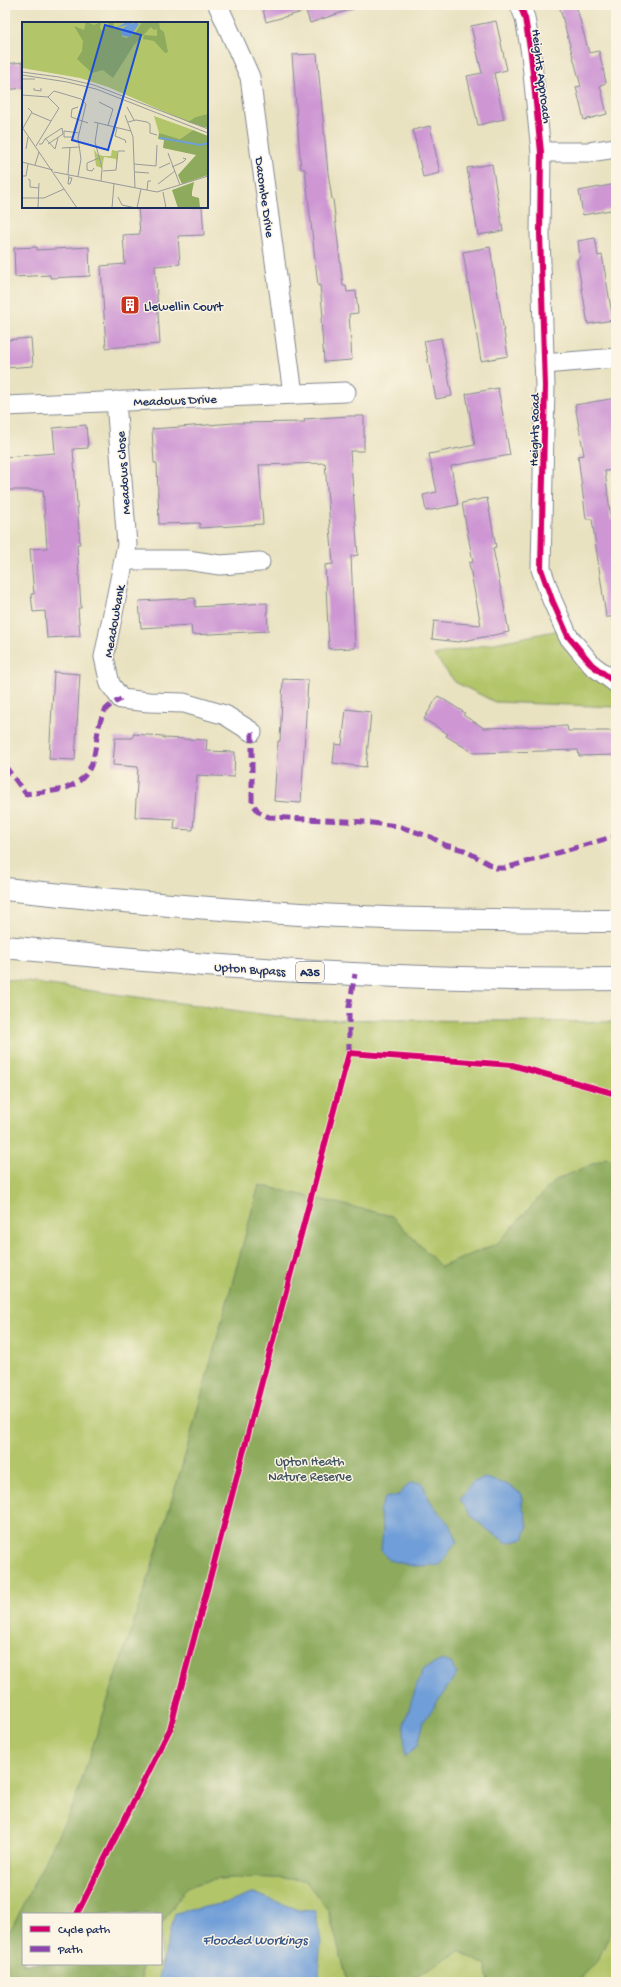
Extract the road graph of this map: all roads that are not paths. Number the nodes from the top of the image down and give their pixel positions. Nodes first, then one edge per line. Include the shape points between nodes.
1 (218, 5) edge
2 (520, 5) edge
3 (616, 148) edge
4 (542, 152) junction
5 (616, 358) edge
6 (544, 364) junction
7 (346, 392) dead end
8 (293, 394) junction
9 (116, 401) junction
10 (5, 406) edge
11 (125, 552) junction
12 (260, 562) dead end
13 (616, 683) edge
14 (252, 732) dead end
15 (5, 889) edge
16 (616, 921) edge
17 (5, 947) edge
18 (616, 979) edge

1 - 8 street, Dacombe Drive via 250,77
2 - 4 street, Heights Approach via 532,54
3 - 4 street via 589,152
4 - 6 street, Heights Road via 540,234
5 - 6 street
6 - 13 street, Heights Road via 541,569 568,636 592,665
7 - 8 street, Meadows Drive
8 - 9 street, Meadows Drive
9 - 10 street, Meadows Drive
9 - 11 street, Meadows Close
11 - 12 street via 220,565
11 - 14 street, Meadowbank via 104,658 110,684 121,699 184,702 224,715
15 - 16 highway via 109,900 353,916
17 - 18 highway, Upton Bypass / A35 via 116,958 391,976 526,980

